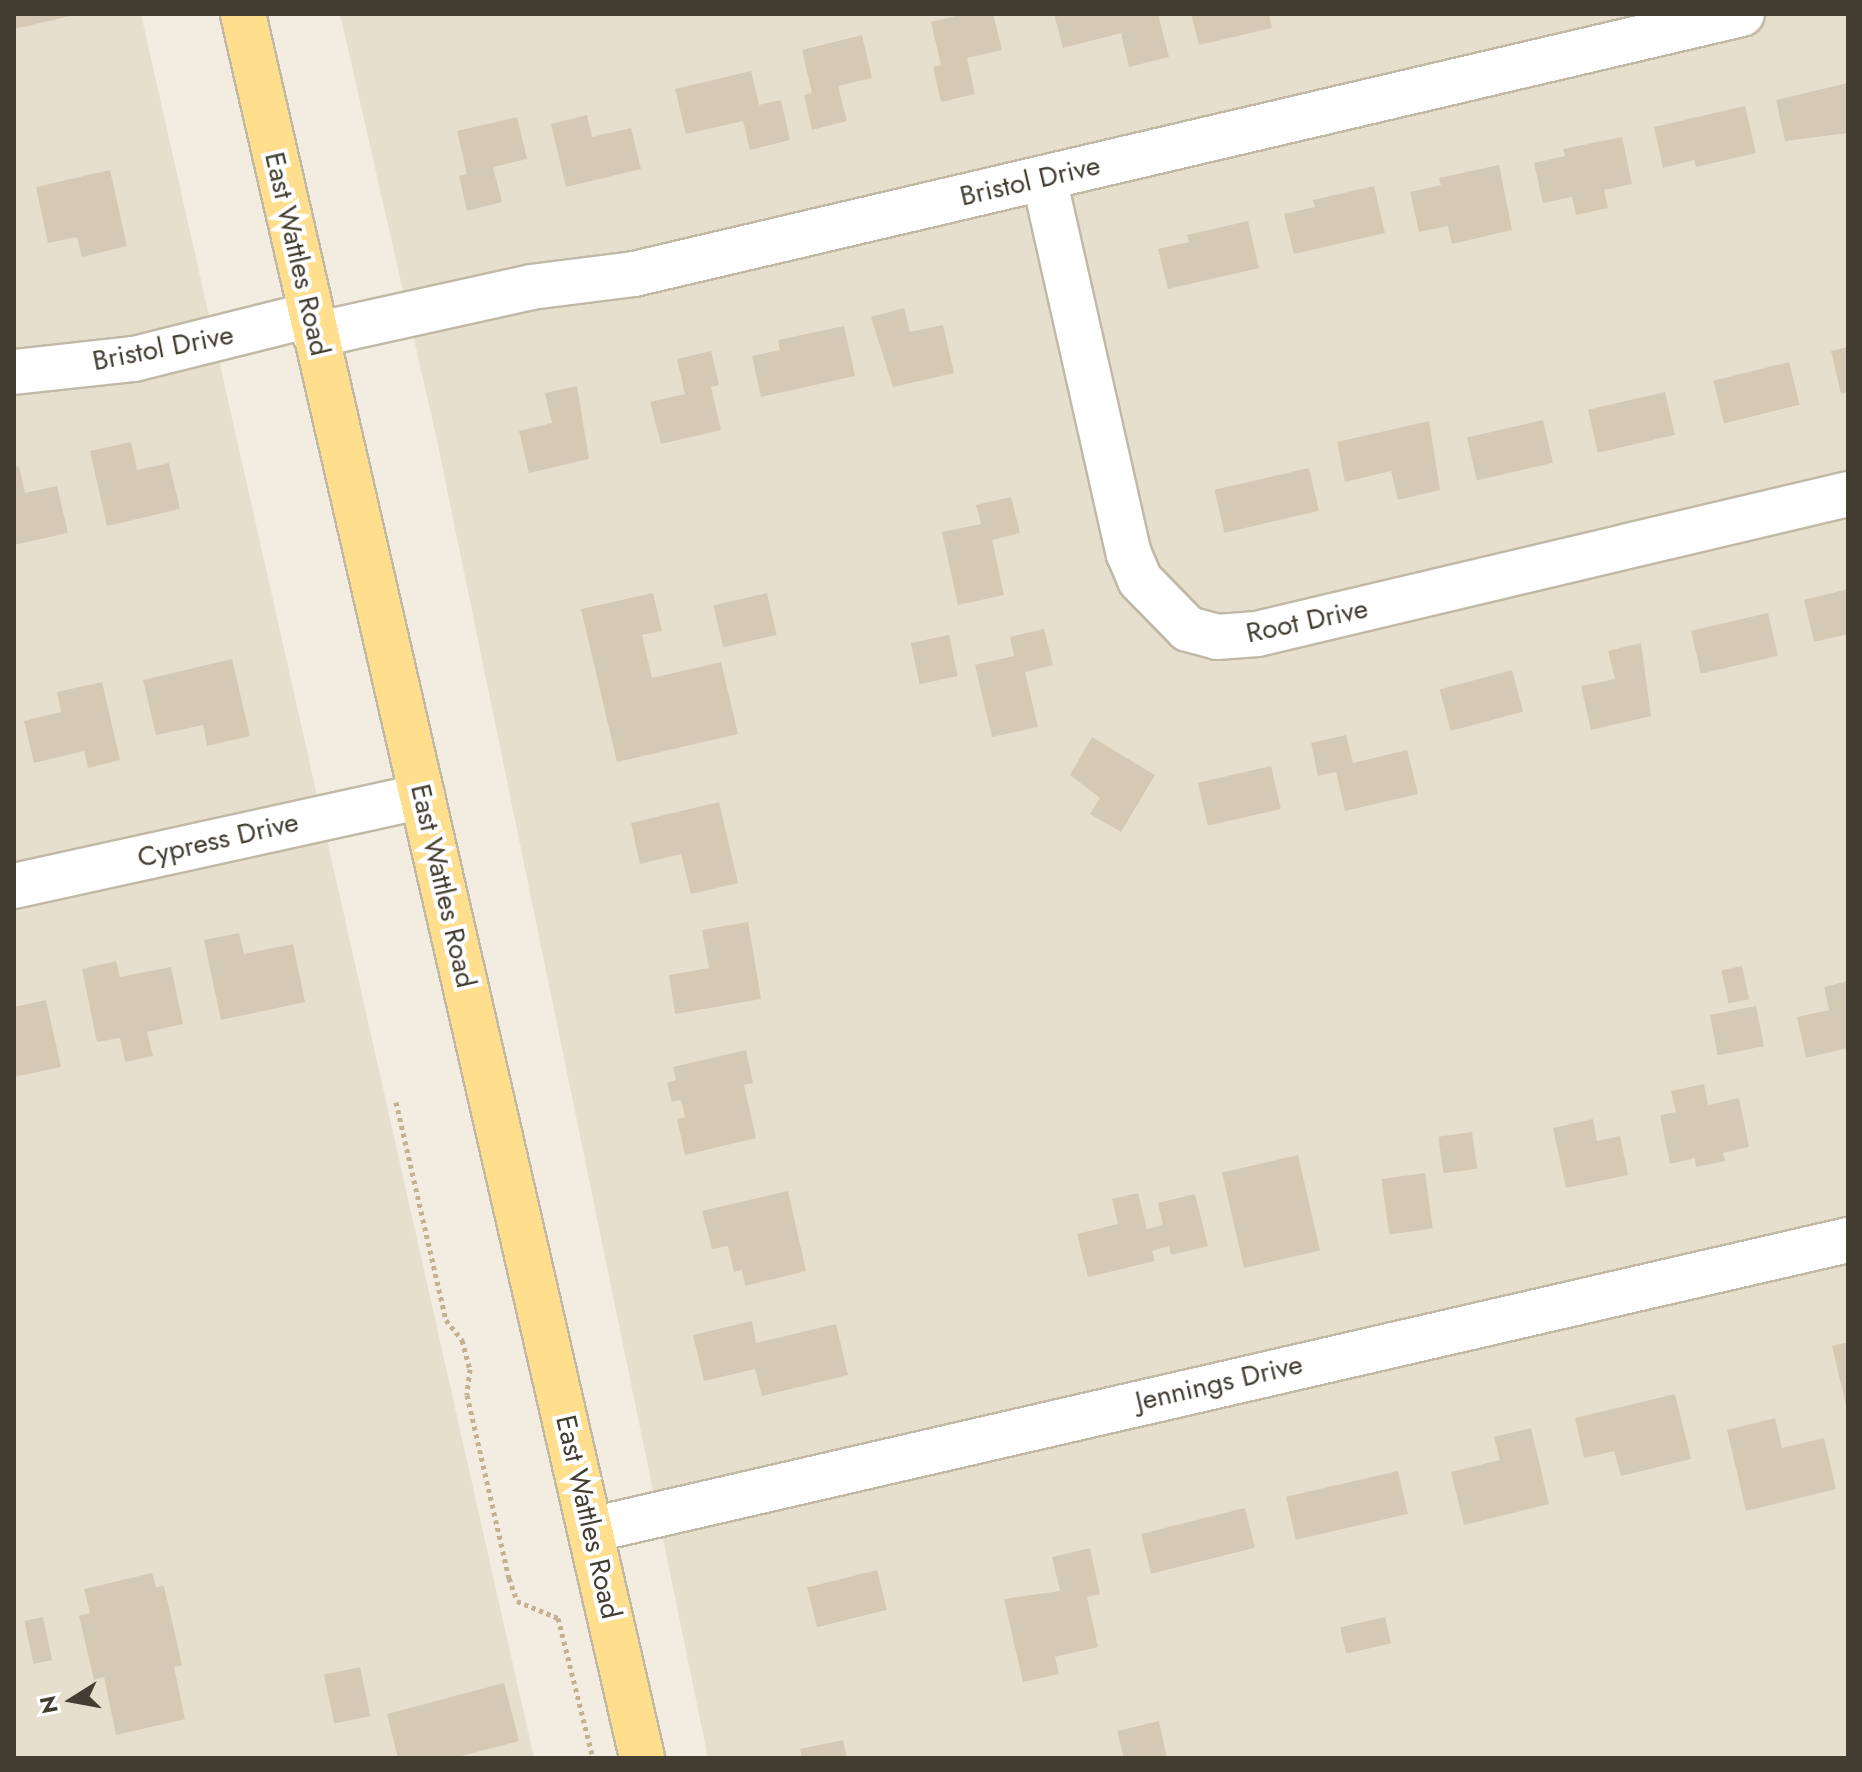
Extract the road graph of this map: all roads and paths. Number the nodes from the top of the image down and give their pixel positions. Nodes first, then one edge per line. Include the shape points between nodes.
1 (243, 14) edge
2 (1742, 14) edge
3 (1044, 178) junction
4 (313, 325) junction
5 (14, 372) edge
6 (1848, 494) edge
7 (422, 796) junction
8 (14, 886) edge
9 (396, 1102) dead end
10 (1848, 1240) edge
11 (591, 1530) junction
12 (593, 1758) edge
13 (642, 1758) edge

1 - 4 main road, East Wattles Road
2 - 3 street, Bristol Drive
3 - 4 street, Bristol Drive via 634,274
3 - 6 street, Root Drive via 1129,554 1140,580 1188,629 1217,637 1257,634
4 - 5 street, Bristol Drive via 134,359
4 - 7 main road, East Wattles Road
7 - 8 street, Cypress Drive
7 - 11 main road, East Wattles Road
9 - 12 path via 446,1320 462,1340 470,1369 467,1395 509,1578 517,1601 558,1618
10 - 11 street, Jennings Drive
11 - 13 main road, East Wattles Road

